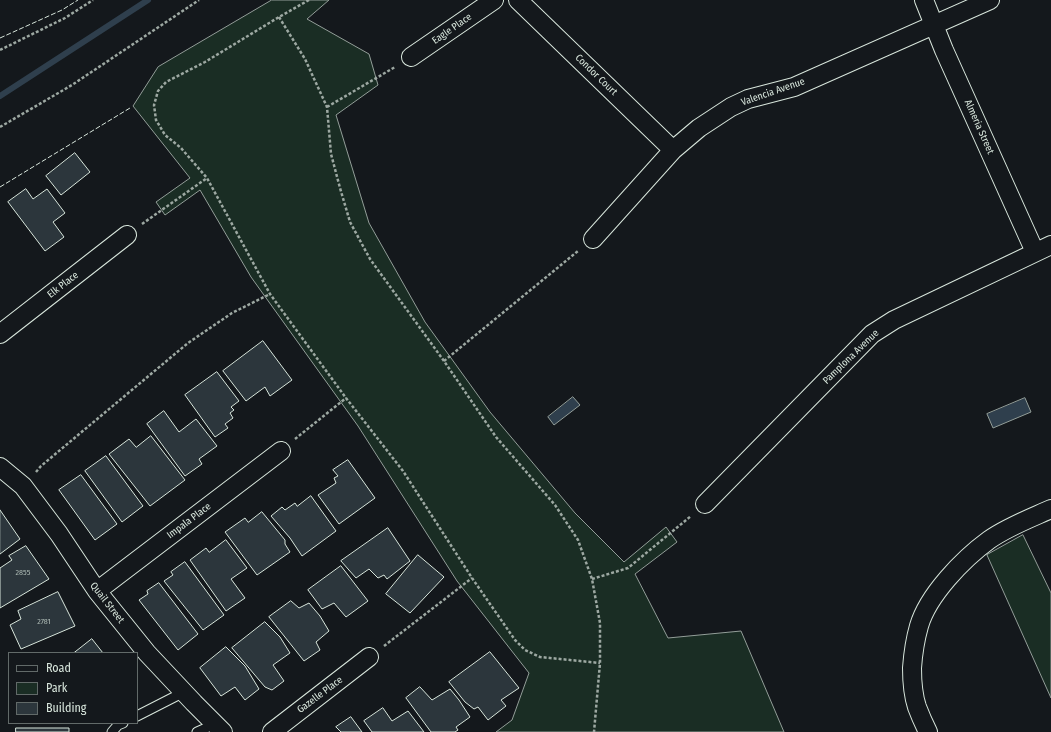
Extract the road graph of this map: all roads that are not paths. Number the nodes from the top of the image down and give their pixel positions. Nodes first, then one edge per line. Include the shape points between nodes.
1 (494, 0) edge
2 (518, 0) edge
3 (924, 0) edge
4 (990, 0) edge
5 (934, 24) junction
6 (411, 57) road end
7 (673, 150) junction
8 (127, 235) road end
9 (593, 239) road end
10 (1043, 249) edge
11 (0, 334) edge
12 (281, 451) road end
13 (0, 467) edge
14 (705, 504) road end
15 (1051, 509) edge
16 (97, 592) junction
17 (369, 657) road end
18 (184, 692) junction
19 (138, 715) edge
20 (120, 724) edge
21 (219, 728) edge
22 (112, 732) edge
23 (197, 732) edge
24 (272, 732) edge
25 (928, 732) edge

1 - 6 street, Eagle Place
2 - 7 street, Condor Court
3 - 5 street, Almeria Street
4 - 5 street, Valencia Avenue
5 - 7 street, Valencia Avenue via 794,87 748,99 731,107 699,128
5 - 10 street, Almeria Street
7 - 9 street, Valencia Avenue
8 - 11 street, Elk Place
10 - 14 street, Pamplona Avenue via 894,320 872,334
12 - 16 street, Impala Place
13 - 16 street, Quail Street via 23,486 59,534
15 - 25 street via 989,540 945,581 929,604 919,625 913,651 912,678 916,706
16 - 18 street, Quail Street via 147,653
17 - 24 street, Gazelle Place
18 - 19 lane
18 - 21 street, Quail Street
20 - 22 lane
21 - 23 lane

